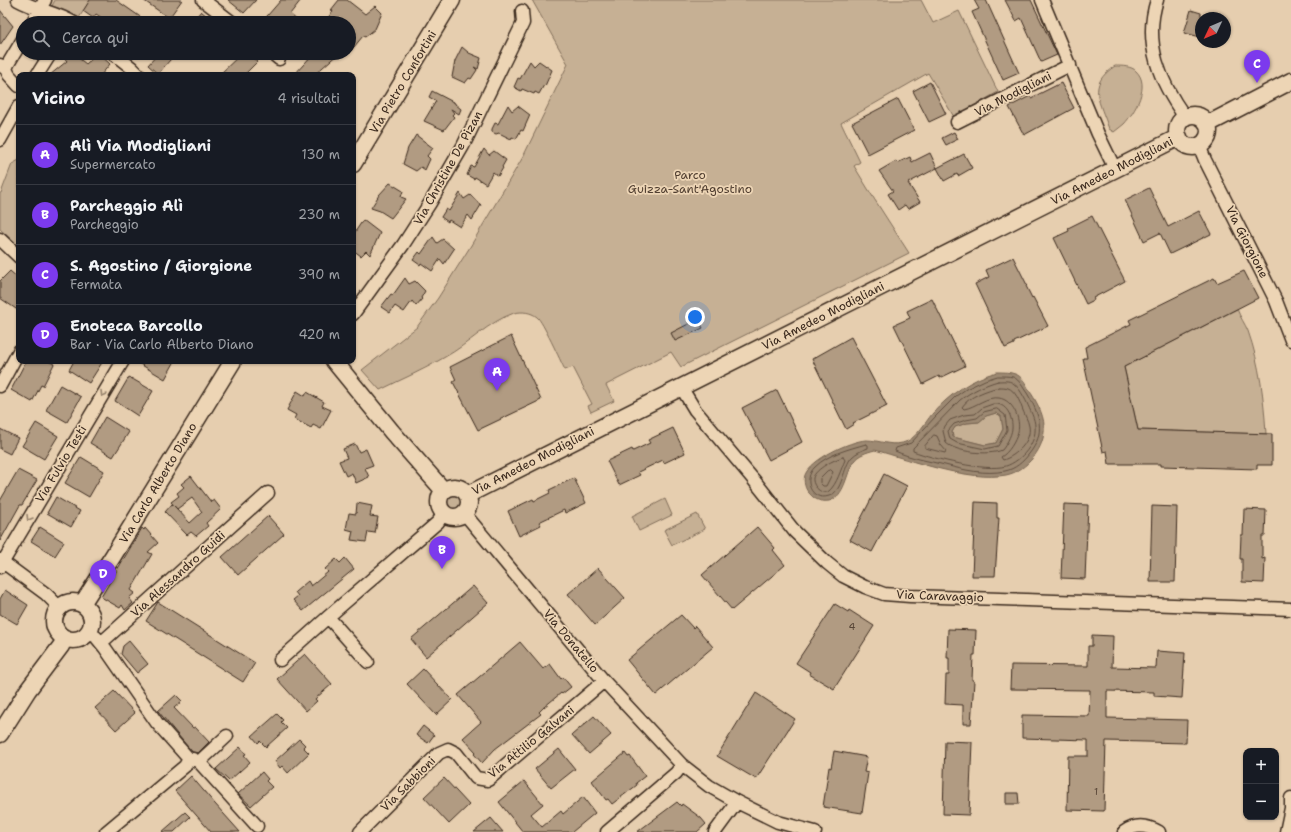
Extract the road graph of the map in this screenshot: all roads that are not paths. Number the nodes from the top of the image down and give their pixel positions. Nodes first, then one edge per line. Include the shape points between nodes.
1 (18, 0) edge
2 (203, 0) edge
3 (452, 0) edge
4 (1042, 0) edge
5 (1157, 0) edge
6 (42, 4) edge
7 (522, 11) dead end
8 (36, 16) edge
9 (62, 16) edge
10 (224, 16) edge
11 (16, 51) edge
12 (47, 60) edge
13 (122, 60) edge
14 (1070, 65) junction
15 (3, 67) edge
16 (39, 72) edge
17 (136, 72) edge
18 (1291, 81) edge
19 (16, 83) edge
20 (16, 111) edge
21 (1185, 117) junction
22 (957, 122) dead end
23 (1208, 124) junction
24 (1179, 137) junction
25 (0, 140) edge
26 (1200, 145) junction
27 (356, 159) edge
28 (1115, 169) junction
29 (0, 239) edge
30 (16, 254) edge
31 (356, 310) edge
32 (1291, 340) edge
33 (16, 357) edge
34 (121, 364) edge
35 (231, 364) edge
36 (336, 364) edge
37 (0, 386) edge
38 (681, 387) junction
39 (444, 491) junction
40 (268, 493) dead end
41 (467, 495) junction
42 (444, 513) junction
43 (464, 513) junction
44 (1, 563) edge
45 (82, 604) junction
46 (59, 607) junction
47 (1291, 609) edge
48 (328, 617) junction
49 (88, 632) junction
50 (64, 638) junction
51 (101, 643) junction
52 (280, 660) dead end
53 (368, 662) dead end
54 (604, 681) junction
55 (0, 734) edge
56 (227, 736) dead end
57 (438, 753) joint
58 (194, 760) junction
59 (682, 765) junction
60 (1291, 798) edge
61 (737, 802) junction
62 (1291, 808) edge
63 (257, 826) dead end
64 (106, 832) edge
65 (360, 832) edge
66 (607, 832) edge
67 (715, 832) edge
68 (815, 832) edge
69 (1124, 832) edge
70 (1159, 832) edge
71 (1286, 832) edge

1 - 6 street
2 - 10 street
3 - 27 street, Via Pietro Confortini
4 - 14 street
5 - 21 street via 1153,11 1152,46 1159,70 1176,105
6 - 8 street
6 - 9 street
7 - 31 street, Via Christine De Pizan via 523,22 520,30 463,146 403,245
11 - 15 street via 8,64
12 - 16 street
13 - 17 street
14 - 22 street, Via Modigliani
14 - 28 street
15 - 19 street
18 - 23 street
20 - 25 street
21 - 23 street via 1197,115
21 - 24 street, Via Amedeo Modigliani via 1178,125
23 - 26 street via 1208,138
24 - 26 street, Via Amedeo Modigliani via 1182,142 1192,147
24 - 28 street, Via Amedeo Modigliani
26 - 32 street, Via Giorgione via 1205,160 1276,301
28 - 38 street, Via Amedeo Modigliani
29 - 30 street
33 - 37 street
34 -> 44 street, Via Fulvio Testi
35 - 45 street, Via Carlo Alberto Diano
36 - 39 street
38 - 41 street, Via Amedeo Modigliani
38 - 47 street, Via Caravaggio via 695,410 795,532 843,576 884,594
39 - 41 street via 452,487 461,489
39 - 42 street via 439,505
40 - 51 street, Via Alessandro Guidi
41 - 43 street via 468,505
42 - 43 street via 452,517
42 - 48 street via 438,522
43 - 54 street, Via Donatello
44 - 46 street via 46,594
45 - 46 street via 70,602
45 - 49 street via 92,619
46 - 50 street via 54,624 55,629
48 - 52 street
48 - 53 street
49 - 50 street via 80,639
49 - 51 street
50 - 55 street
51 - 58 street via 157,723
54 - 57 street, Via Attilio Galvani via 488,780 476,778 456,753 448,749
54 - 59 street, Via Donatello
56 - 58 street
57 - 65 street, Via Sabbioni
58 - 63 street
58 - 64 street
59 - 61 street, Via Donatello via 709,786
59 - 66 street
60 - 62 street
61 - 67 street
61 - 68 street, Via Donatello via 778,822
62 - 71 street
69 - 70 street via 1136,826 1145,826

